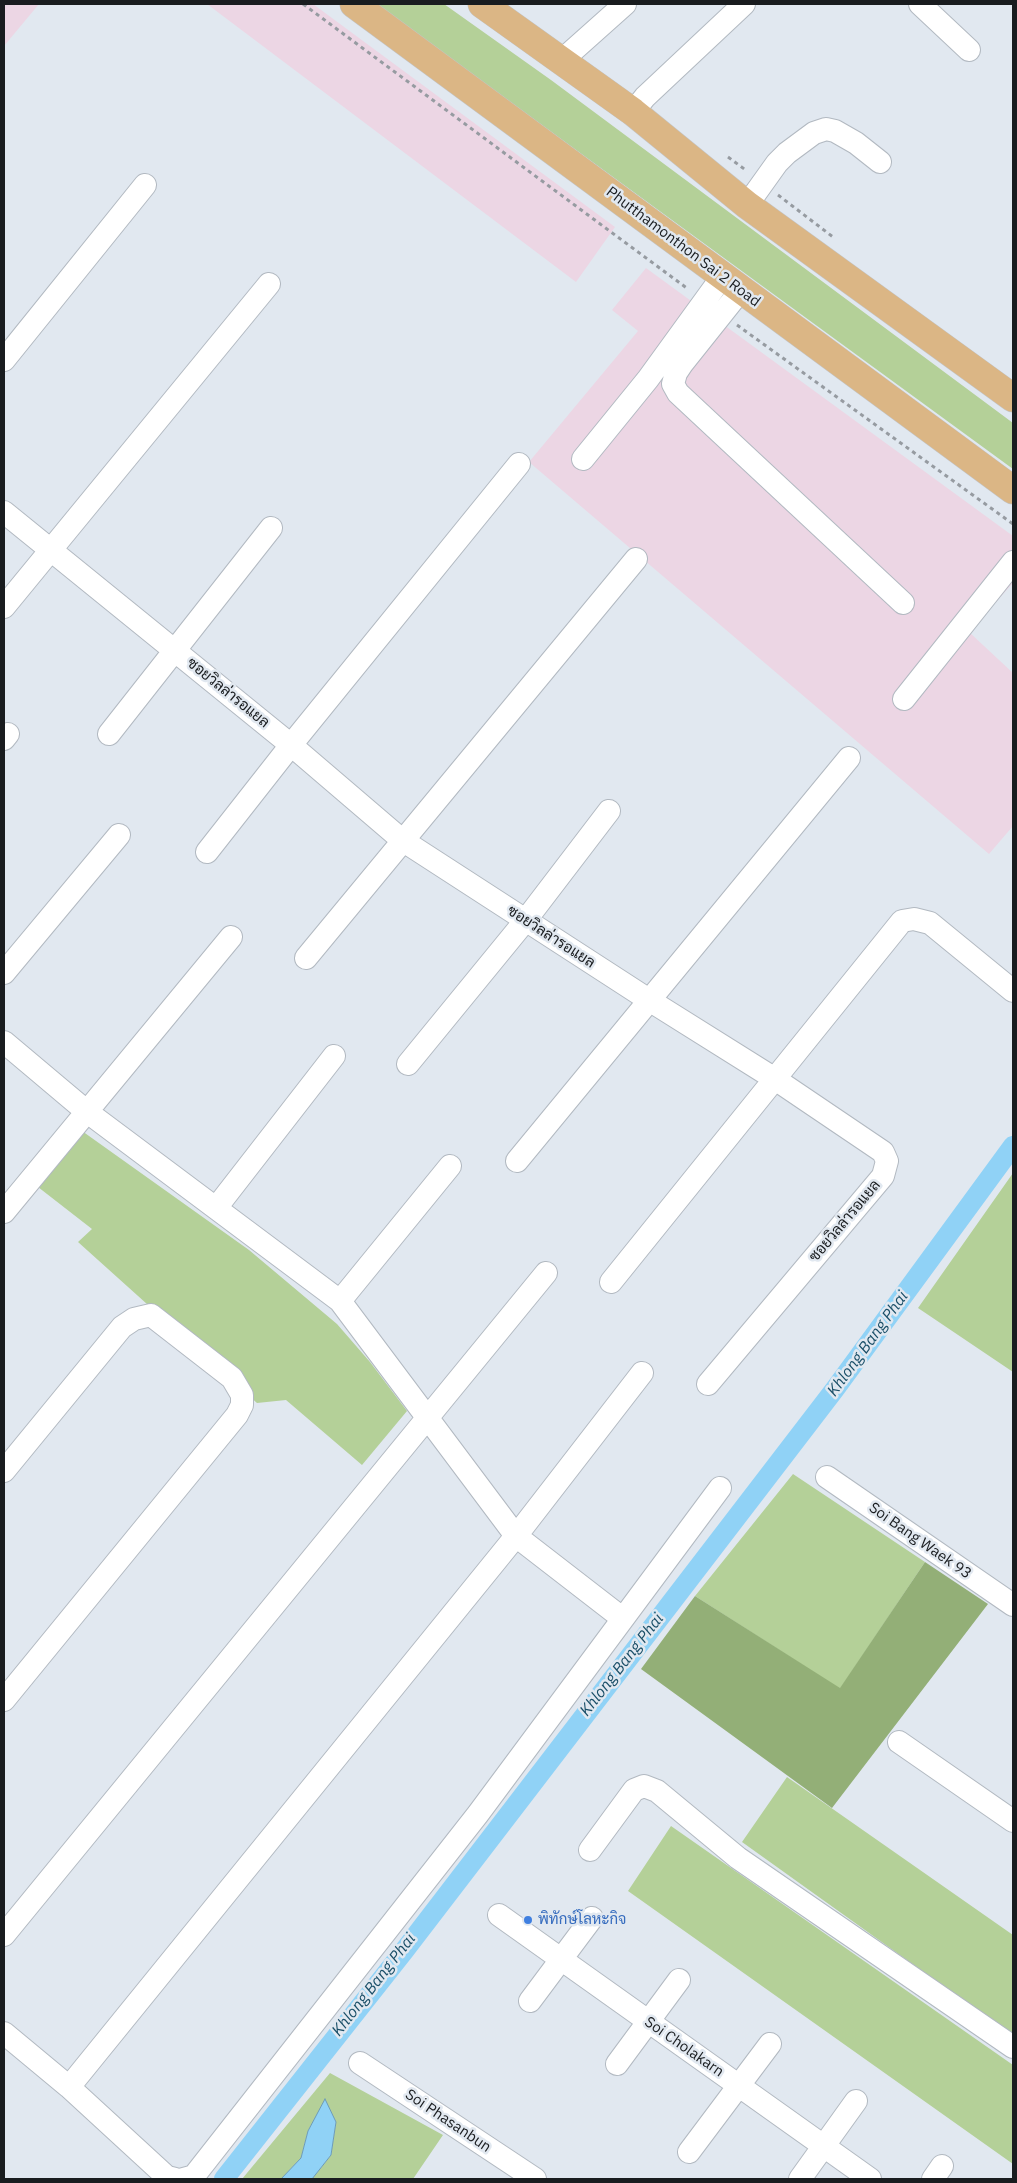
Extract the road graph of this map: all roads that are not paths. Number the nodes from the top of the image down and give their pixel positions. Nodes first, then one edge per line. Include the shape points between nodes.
1 (354, 4) edge
2 (482, 4) edge
3 (625, 4) edge
4 (744, 4) edge
5 (920, 4) edge
6 (969, 50) dead end
7 (560, 62) junction
8 (633, 112) junction
9 (880, 162) dead end
10 (145, 186) dead end
11 (746, 204) junction
12 (269, 284) dead end
13 (731, 284) junction
14 (714, 307) junction
15 (4, 360) edge
16 (1013, 398) edge
17 (583, 459) dead end
18 (519, 464) dead end
19 (1013, 490) edge
20 (4, 512) edge
21 (271, 528) dead end
22 (51, 549) junction
23 (636, 559) dead end
24 (1013, 562) edge
25 (902, 603) dead end
26 (4, 608) edge
27 (176, 651) junction
28 (904, 699) dead end
29 (109, 734) dead end
30 (291, 745) junction
31 (849, 758) dead end
32 (609, 811) dead end
33 (119, 835) dead end
34 (402, 840) junction
35 (207, 852) dead end
36 (525, 921) junction
37 (231, 936) dead end
38 (306, 958) dead end
39 (4, 973) edge
40 (1013, 991) edge
41 (649, 1000) junction
42 (4, 1042) edge
43 (334, 1056) dead end
44 (408, 1064) dead end
45 (775, 1079) junction
46 (86, 1111) junction
47 (517, 1161) dead end
48 (450, 1166) dead end
49 (216, 1208) junction
50 (4, 1212) edge
51 (546, 1273) dead end
52 (611, 1282) dead end
53 (340, 1301) junction
54 (642, 1373) dead end
55 (708, 1384) dead end
56 (427, 1418) junction
57 (4, 1471) edge
58 (827, 1477) dead end
59 (720, 1488) dead end
60 (516, 1536) junction
61 (1013, 1605) edge
62 (622, 1618) junction
63 (4, 1700) edge
64 (899, 1742) dead end
65 (1013, 1821) edge
66 (590, 1850) dead end
67 (499, 1916) dead end
68 (592, 1918) dead end
69 (4, 1936) edge
70 (560, 1960) junction
71 (679, 1980) dead end
72 (530, 2001) dead end
73 (648, 2022) junction
74 (4, 2033) edge
75 (770, 2044) dead end
76 (1013, 2047) edge
77 (360, 2063) dead end
78 (617, 2064) dead end
79 (739, 2085) junction
80 (69, 2087) junction
81 (856, 2101) dead end
82 (824, 2146) junction
83 (689, 2152) dead end
84 (175, 2179) edge
85 (183, 2179) edge
86 (535, 2179) edge
87 (800, 2179) edge
88 (870, 2179) edge

1 - 13 main road, Phutthamonthon Sai 2 Road
2 - 7 main road
3 - 7 street
4 - 8 street
5 - 6 street
7 - 8 main road
8 - 11 main road
9 - 11 street via 856,143 826,128 787,153
10 - 15 street
11 - 16 main road
12 - 22 street
13 - 14 street
13 - 19 main road, Phutthamonthon Sai 2 Road
14 - 17 street via 648,379
14 - 25 street via 676,373 673,384 678,393
18 - 30 street
20 - 22 street, ซอยวิลล่ารอแยล
21 - 27 street
22 - 26 street
22 - 27 street, ซอยวิลล่ารอแยล
23 - 34 street
24 - 28 street
27 - 29 street
27 - 30 street, ซอยวิลล่ารอแยล
30 - 34 street, ซอยวิลล่ารอแยล
30 - 35 street
31 - 41 street
32 - 36 street
33 - 39 street
34 - 36 street, ซอยวิลล่ารอแยล
34 - 38 street
36 - 41 street, ซอยวิลล่ารอแยล
36 - 44 street
37 - 46 street
40 - 45 street via 930,923 914,919 902,921
41 - 45 street, ซอยวิลล่ารอแยล
41 - 47 street
42 - 46 street
43 - 49 street
45 - 52 street
45 - 55 street, ซอยวิลล่ารอแยล via 883,1152 887,1161 883,1176
46 - 49 street
46 - 50 street
48 - 53 street
49 - 53 street
51 - 56 street
53 - 56 street
54 - 60 street
56 - 60 street
56 - 69 street
57 - 63 street via 122,1327 134,1319 151,1315 232,1378 242,1395 237,1415
58 - 61 street, Soi Bang Waek 93
59 - 62 street
60 - 62 street
60 - 80 street
62 - 85 street via 472,1822 194,2176
64 - 65 street
66 - 76 street via 634,1790 644,1786 657,1791 738,1858
67 - 70 street, Soi Cholakarn
68 - 70 street
70 - 72 street
70 - 73 street, Soi Cholakarn
71 - 73 street
73 - 78 street
73 - 79 street, Soi Cholakarn
74 - 80 street
75 - 79 street
77 - 86 street, Soi Phasanbun
79 - 82 street, Soi Cholakarn
79 - 83 street
80 - 84 street via 167,2177
81 - 82 street
82 - 87 street
82 - 88 street, Soi Cholakarn

